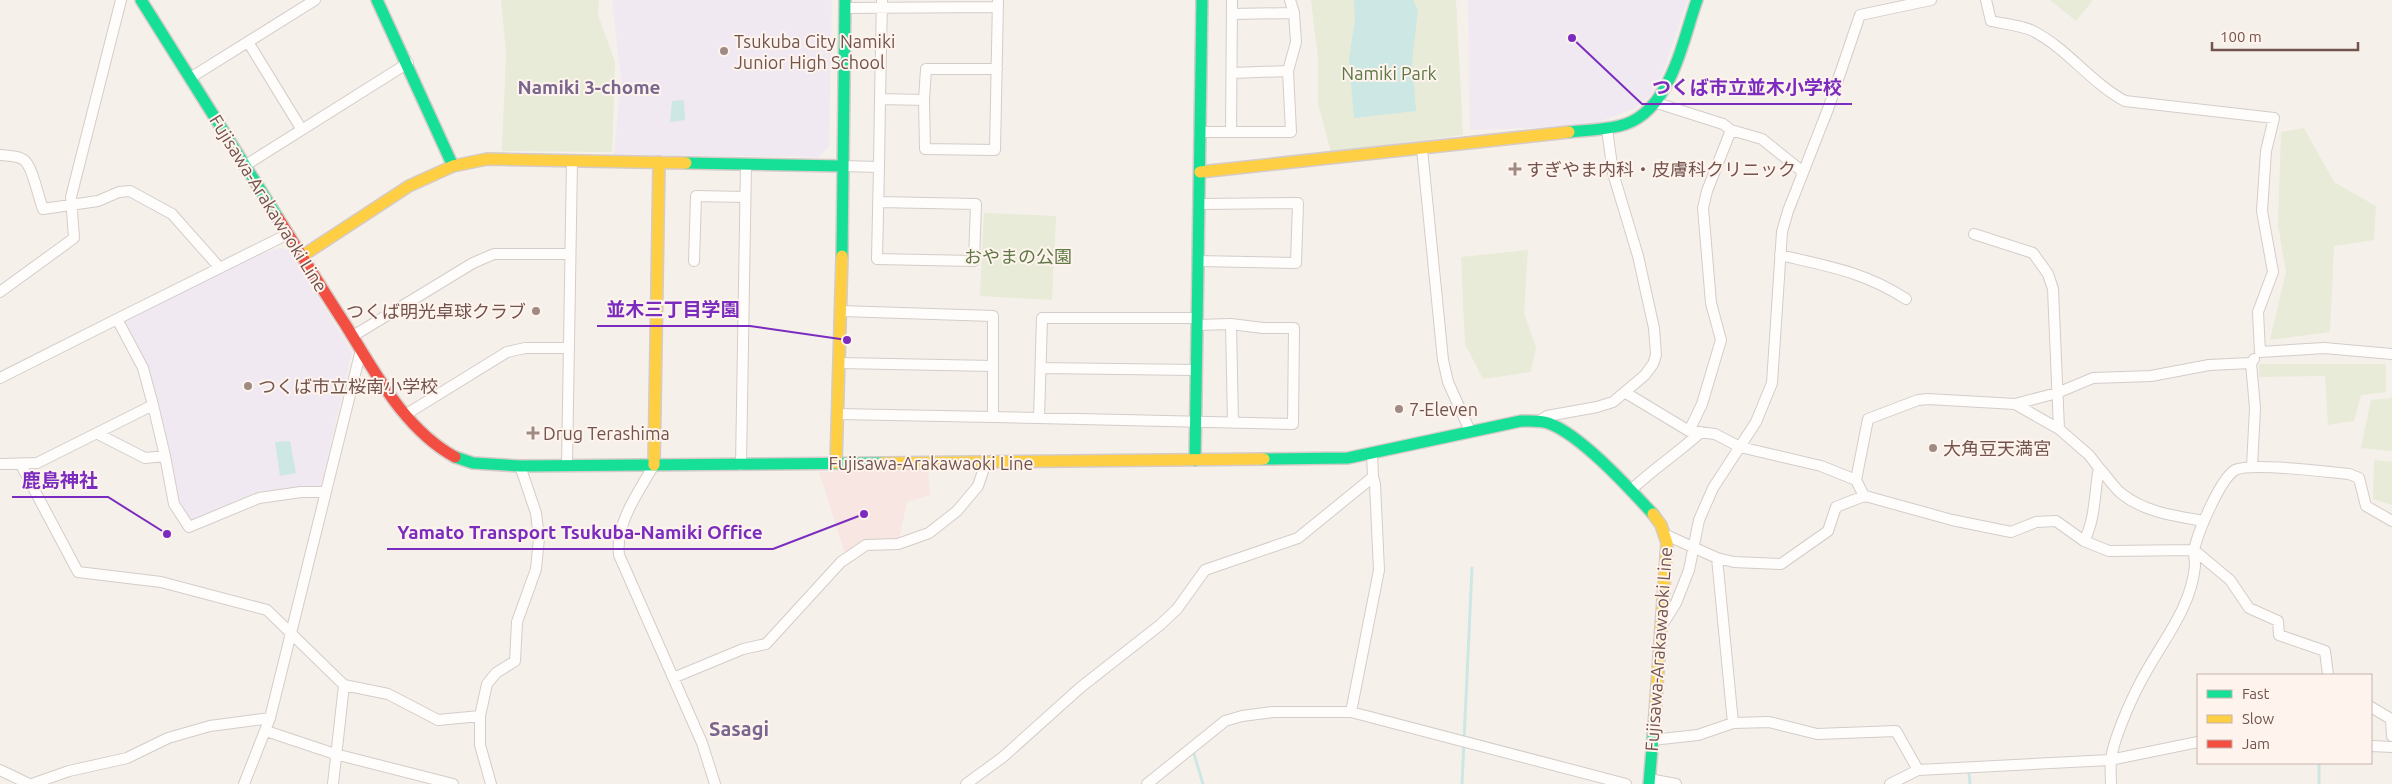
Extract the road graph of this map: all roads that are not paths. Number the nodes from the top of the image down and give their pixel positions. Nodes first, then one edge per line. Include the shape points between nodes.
1 (121, 0) edge
2 (141, 0) edge
3 (315, 0) edge
4 (377, 0) edge
5 (1202, 0) edge
6 (1232, 0) edge
7 (1290, 0) edge
8 (1696, 0) edge
9 (1931, 0) edge
10 (1986, 0) edge
11 (882, 3) edge
12 (936, 3) edge
13 (998, 3) edge
14 (845, 4) edge
15 (1294, 13) junction
16 (1232, 14) junction
17 (248, 42) junction
18 (408, 63) junction
19 (997, 69) junction
20 (1288, 71) junction
21 (1232, 72) junction
22 (190, 78) junction
23 (880, 100) junction
24 (924, 100) junction
25 (1657, 103) junction
26 (1607, 129) junction
27 (302, 130) junction
28 (1731, 130) junction
29 (1200, 132) junction
30 (1231, 132) junction
31 (1422, 149) junction
32 (0, 155) edge
33 (572, 161) junction
34 (659, 162) junction
35 (746, 164) junction
36 (246, 165) junction
37 (453, 166) junction
38 (842, 166) junction
39 (879, 167) junction
40 (1200, 172) junction
41 (1802, 172) junction
42 (745, 197) junction
43 (878, 202) junction
44 (72, 203) junction
45 (1199, 204) junction
46 (288, 234) junction
47 (1974, 234) dead end
48 (570, 254) junction
49 (1780, 255) junction
50 (302, 256) junction
51 (694, 261) dead end
52 (1198, 261) junction
53 (219, 267) junction
54 (0, 292) edge
55 (1906, 299) dead end
56 (841, 311) junction
57 (116, 319) junction
58 (1197, 322) junction
59 (1231, 324) junction
60 (352, 336) junction
61 (569, 348) junction
62 (361, 350) junction
63 (2260, 352) junction
64 (2392, 354) edge
65 (839, 363) junction
66 (2251, 363) junction
67 (993, 366) junction
68 (1041, 368) junction
69 (1196, 370) junction
70 (0, 378) edge
71 (1626, 393) junction
72 (2057, 393) junction
73 (2015, 404) junction
74 (153, 405) junction
75 (838, 414) junction
76 (405, 415) junction
77 (993, 416) junction
78 (1039, 418) junction
79 (1539, 421) junction
80 (1196, 422) junction
81 (1233, 423) junction
82 (2059, 429) junction
83 (1470, 431) junction
84 (1689, 431) junction
85 (1701, 432) junction
86 (98, 434) junction
87 (1740, 447) junction
88 (1372, 454) junction
89 (165, 456) junction
90 (1195, 460) junction
91 (986, 462) junction
92 (836, 463) junction
93 (0, 464) edge
94 (21, 465) junction
95 (654, 465) junction
96 (741, 465) junction
97 (520, 466) junction
98 (567, 466) junction
99 (2252, 467) junction
100 (2099, 468) junction
101 (1373, 477) junction
102 (1856, 480) junction
103 (1631, 490) junction
104 (326, 492) junction
105 (1864, 496) junction
106 (2204, 521) junction
107 (2392, 521) edge
108 (1664, 534) junction
109 (2084, 541) junction
110 (1693, 548) junction
111 (2194, 550) junction
112 (1717, 558) junction
113 (1663, 623) junction
114 (292, 635) junction
115 (2328, 674) edge
116 (673, 678) junction
117 (344, 685) junction
118 (2372, 708) edge
119 (1351, 712) junction
120 (480, 716) junction
121 (270, 718) junction
122 (1733, 723) junction
123 (266, 731) junction
124 (2392, 736) edge
125 (1652, 740) junction
126 (2197, 742) edge
127 (2372, 746) edge
128 (2392, 747) edge
129 (335, 754) junction
130 (2110, 760) junction
131 (0, 770) edge
132 (1918, 770) junction
133 (1649, 782) edge
134 (31, 784) edge
135 (244, 784) edge
136 (333, 784) edge
137 (453, 784) edge
138 (491, 784) edge
139 (715, 784) edge
140 (966, 784) edge
141 (1147, 784) edge
142 (1626, 784) edge
143 (1676, 784) edge
144 (1890, 784) edge
145 (2111, 784) edge

1 - 44 street
2 - 22 street, Fujisawa-Arakawaoki Line
3 - 17 street
4 - 18 street
5 - 29 street
6 - 16 street
7 - 15 street
8 - 25 street via 1671,79
9 - 41 street via 1860,15
10 - 63 street via 1991,21 2032,31 2079,65 2107,91 2125,101 2274,118 2266,151 2262,211 2274,272 2258,312
11 - 12 street
11 - 14 street
11 - 23 street
12 - 13 street
13 - 19 street
14 - 38 street
15 - 16 street
15 - 20 street via 1296,42
16 - 21 street
17 - 22 street
17 - 27 street
18 - 27 street
18 - 37 street
19 - 24 street via 926,69
19 - 24 street via 995,150 924,149
20 - 21 street
20 - 30 street via 1291,132
21 - 30 street
22 - 36 street, Fujisawa-Arakawaoki Line
23 - 24 street
23 - 39 street
25 - 26 street via 1634,121
25 - 28 street via 1723,124
26 - 31 street
26 - 71 street via 1613,173 1638,256 1656,345 1653,364
27 - 36 street
28 - 41 street via 1762,140
28 - 84 street via 1703,208 1711,303 1721,340 1702,404
29 - 30 street
29 - 40 street
31 - 40 street
31 - 83 street via 1443,360 1448,382
32 - 44 street via 24,160 32,171 43,209
33 - 34 street
33 - 37 street via 488,159
33 - 48 street
34 - 35 street
34 - 95 street
35 - 38 street
35 - 42 street
36 - 46 street, Fujisawa-Arakawaoki Line
37 - 50 street via 409,186
38 - 39 street
38 - 56 street
39 - 43 street
40 - 45 street
41 - 49 street via 1788,211
42 - 51 street via 696,196
42 - 96 street
43 - 43 street via 877,259 974,261 976,204
44 - 53 street via 98,201 130,191 172,214
44 - 54 street via 74,238
45 - 52 street
45 - 52 street via 1298,203 1296,263
46 - 50 street, Fujisawa-Arakawaoki Line
46 - 53 street
47 - 72 street via 2033,253 2048,274 2053,289
48 - 60 street via 494,254 473,263
48 - 61 street
49 - 55 street via 1845,270 1882,284
49 - 87 street via 1772,384 1756,422
50 - 60 street, Fujisawa-Arakawaoki Line
52 - 58 street
53 - 57 street
56 - 65 street
56 - 67 street via 993,316
57 - 70 street
57 - 74 street via 143,368
58 - 59 street
58 - 68 street via 1042,318
58 - 69 street
59 - 81 street
59 - 81 street via 1294,328 1293,424
60 - 62 street, Fujisawa-Arakawaoki Line
61 - 76 street via 525,348 507,352
61 - 98 street
62 - 76 street, Fujisawa-Arakawaoki Line
62 - 104 street
63 - 64 street via 2324,348
63 - 66 street
65 - 67 street
65 - 75 street
66 - 72 street via 2209,365 2151,376 2093,378
66 - 99 street via 2255,408
67 - 77 street
68 - 69 street
68 - 78 street
69 - 80 street
71 - 79 street via 1613,402 1547,416
71 - 84 street
72 - 73 street
72 - 82 street
73 - 82 street
73 - 102 street via 1928,398 1868,419
74 - 86 street
74 - 89 street
75 - 77 street
75 - 92 street
76 - 97 street, Fujisawa-Arakawaoki Line via 435,446 455,457 473,463
77 - 78 street
78 - 80 street
79 - 83 street, Fujisawa-Arakawaoki Line via 1521,421
79 - 103 street, Fujisawa-Arakawaoki Line via 1568,434
80 - 81 street
80 - 90 street
82 - 100 street
83 - 88 street, Fujisawa-Arakawaoki Line
84 - 85 street
85 - 87 street via 1715,434
85 - 103 street
86 - 89 street via 144,458
86 - 94 street via 37,463
87 - 102 street via 1821,466
87 - 110 street via 1713,488 1699,520
88 - 90 street, Fujisawa-Arakawaoki Line via 1348,458
88 - 101 street
89 - 104 street via 174,504 188,527 260,498
90 - 91 street, Fujisawa-Arakawaoki Line
91 - 92 street, Fujisawa-Arakawaoki Line
91 - 116 street via 978,486 957,511 929,533 898,544 866,545 841,562 766,644 743,649
92 - 96 street, Fujisawa-Arakawaoki Line
93 - 94 street
94 - 114 street via 78,572 161,582 267,610
95 - 96 street, Fujisawa-Arakawaoki Line
95 - 98 street, Fujisawa-Arakawaoki Line
95 - 116 street via 622,525 618,548 623,568
97 - 98 street, Fujisawa-Arakawaoki Line
97 - 120 street via 536,513 539,538 536,569 517,622 515,661 496,673 487,684
99 - 106 street via 2235,471 2223,484
99 - 107 street via 2349,474 2359,478 2366,506
100 - 106 street via 2122,494 2148,508 2166,515
100 - 109 street via 2092,525
101 - 119 street via 1376,484 1379,570
101 - 140 street via 1298,538 1205,570 1160,625 1080,687 1004,757
102 - 105 street
103 - 108 street, Fujisawa-Arakawaoki Line via 1653,514
104 - 114 street
105 - 109 street via 2011,532 2036,522 2056,521
105 - 112 street via 1836,507 1828,532 1781,564
106 - 111 street
108 - 110 street
108 - 113 street, Fujisawa-Arakawaoki Line via 1667,557
109 - 111 street via 2109,551
110 - 112 street
110 - 113 street via 1689,570 1676,603
111 - 115 street via 2230,580 2249,608 2278,621 2279,635 2325,651
111 - 130 street via 2194,568 2185,602 2140,682
112 - 122 street
113 - 125 street, Fujisawa-Arakawaoki Line
114 - 117 street
114 - 121 street
116 - 139 street via 702,743
117 - 120 street via 388,694 438,720
117 - 129 street
118 - 124 street via 2391,719
119 - 141 street via 1274,712 1226,721
119 - 142 street
120 - 138 street via 480,745
121 - 123 street
121 - 134 street via 210,726 168,738 127,758 69,771
122 - 125 street via 1698,735
122 - 132 street via 1769,722 1817,734 1896,731
123 - 129 street
123 - 135 street
125 - 133 street, Fujisawa-Arakawaoki Line
126 - 130 street
127 - 128 street
129 - 136 street
129 - 137 street
130 - 132 street
130 - 145 street
131 - 134 street
132 - 144 street
133 - 143 street

